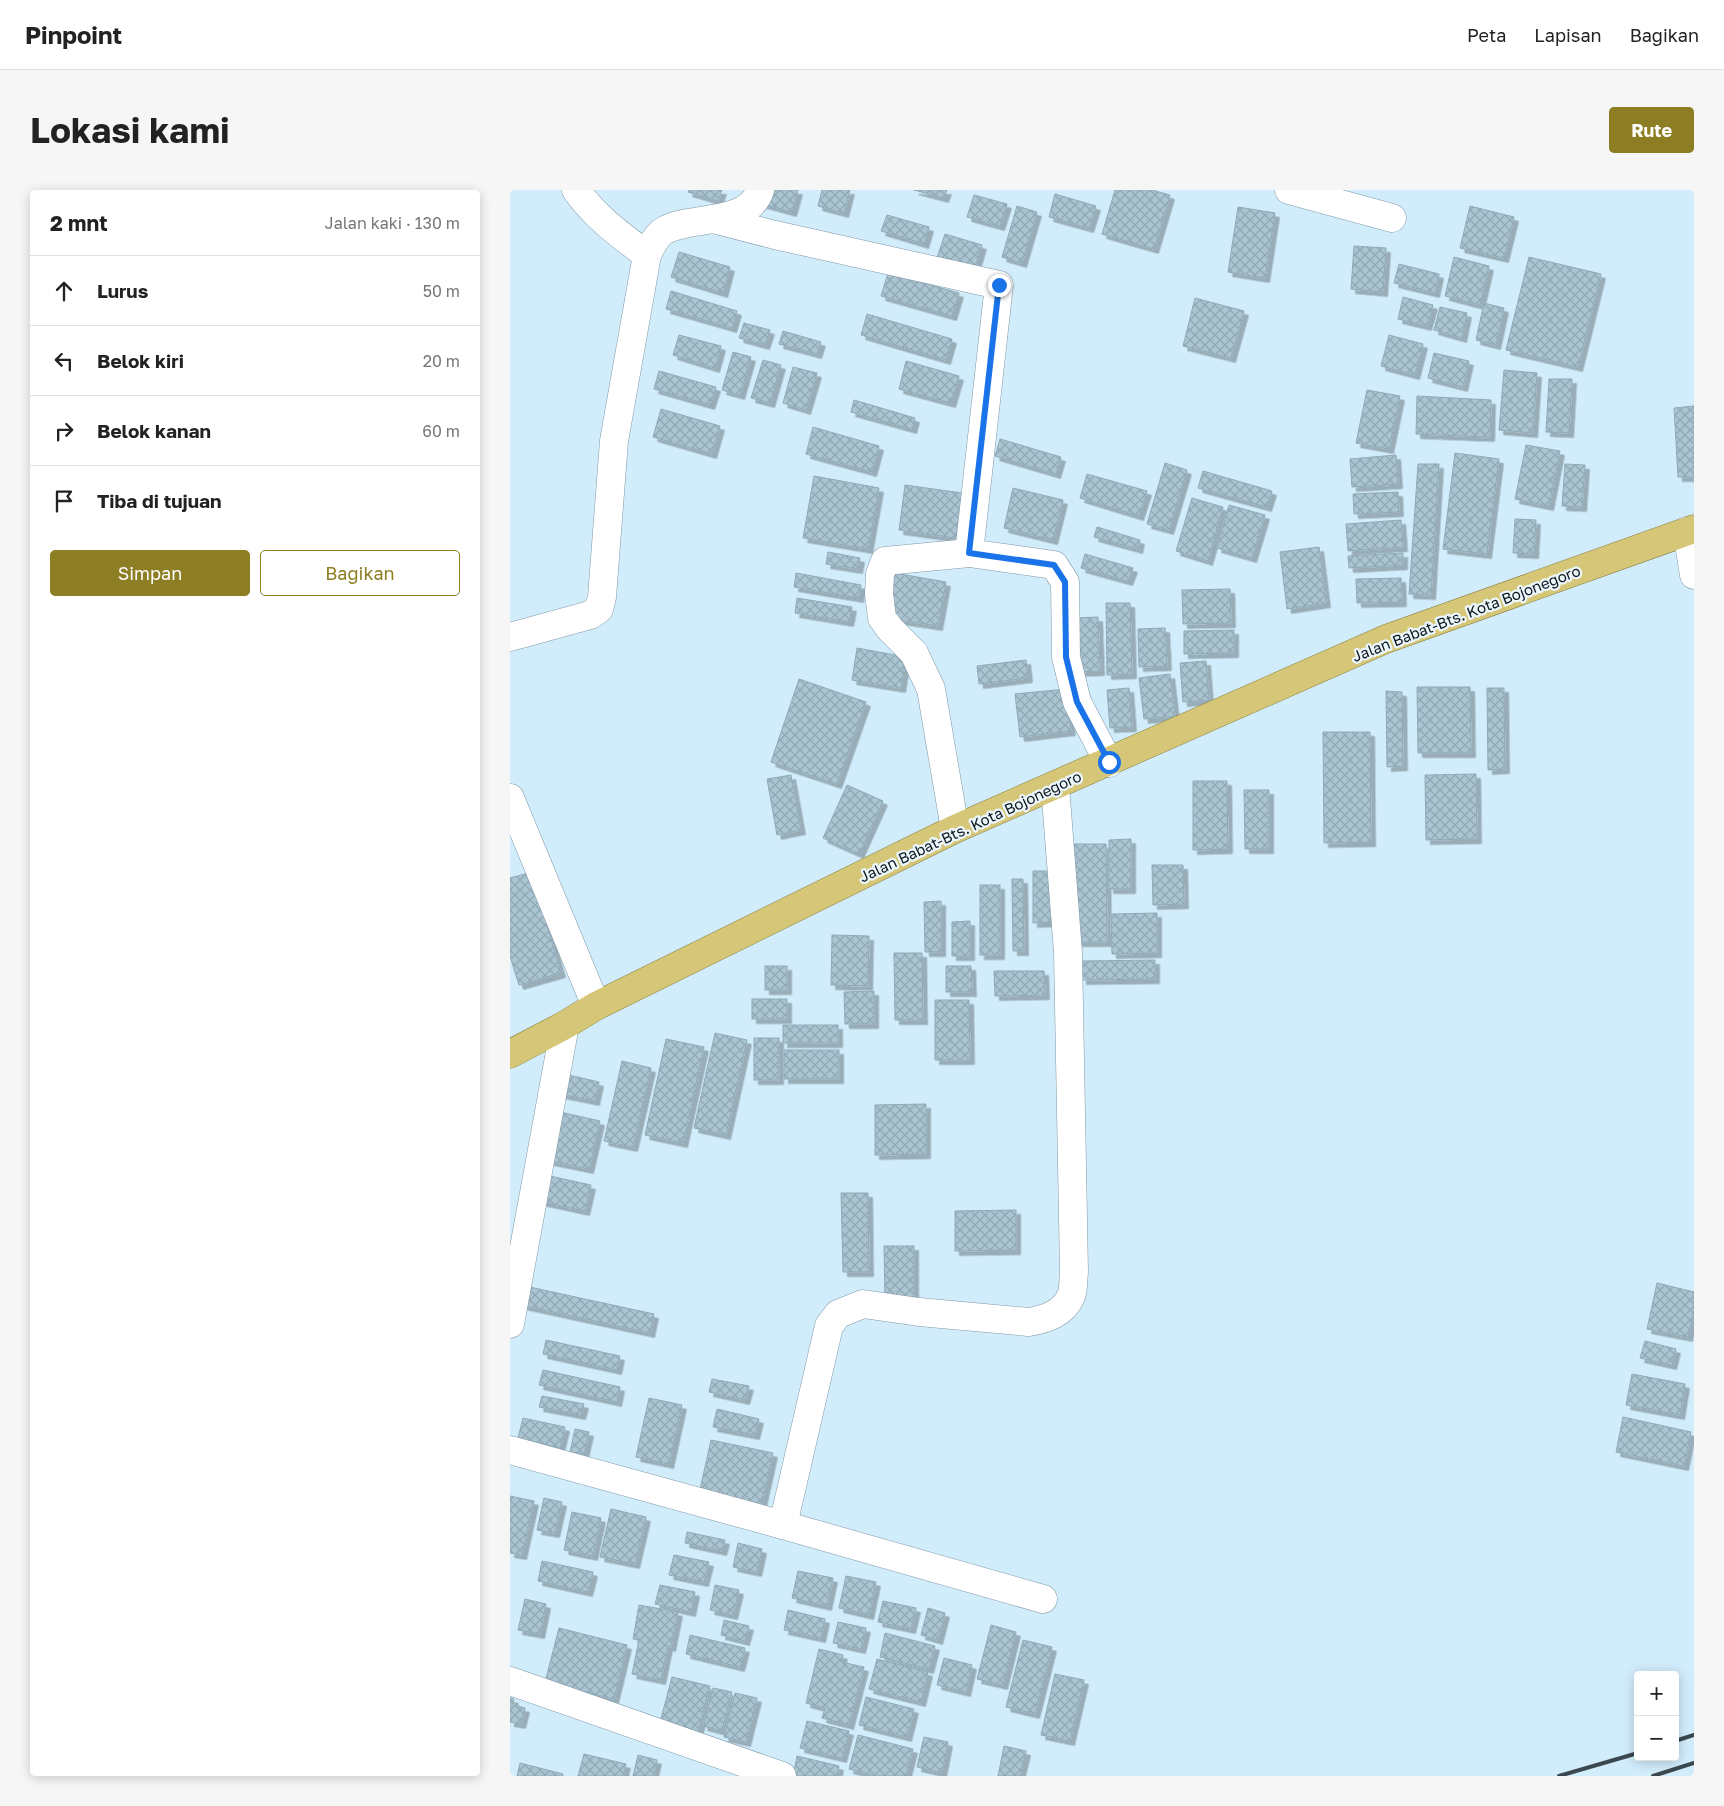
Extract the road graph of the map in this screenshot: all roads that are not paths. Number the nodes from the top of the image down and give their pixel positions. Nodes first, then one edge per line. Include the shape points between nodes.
1 (576, 190) edge
2 (760, 190) edge
3 (1289, 190) edge
4 (1392, 218) dead end
5 (713, 219) junction
6 (647, 255) junction
7 (1691, 530) edge
8 (969, 553) junction
9 (1694, 575) edge
10 (510, 637) edge
11 (1109, 762) junction
12 (1055, 786) junction
13 (510, 798) edge
14 (955, 829) junction
15 (596, 1006) junction
16 (565, 1025) junction
17 (510, 1054) edge
18 (510, 1324) edge
19 (510, 1450) edge
20 (783, 1524) junction
21 (1043, 1600) dead end
22 (510, 1682) edge
23 (782, 1776) edge

1 - 6 street via 608,226
2 - 5 street via 750,206
3 - 4 street
5 - 6 street via 664,231
5 - 8 street via 999,285
6 - 10 street via 614,440 599,608 590,615
7 - 9 street
7 - 11 highway, Jalan Babat-Bts. Kota Bojonegoro via 1386,639
8 - 11 street via 1054,565 1065,582 1066,657 1077,702
8 - 14 street via 885,560 878,594 882,618 914,653 931,689
11 - 12 highway, Jalan Babat-Bts. Kota Bojonegoro
12 - 14 highway, Jalan Babat-Bts. Kota Bojonegoro
12 - 20 street via 1068,952 1074,1272 1071,1295 1061,1310 1045,1320 1029,1322 863,1304 838,1314 829,1326
13 - 15 street
14 - 15 highway, Jalan Babat-Bts. Kota Bojonegoro
15 - 16 highway, Jalan Babat-Bts. Kota Bojonegoro
16 - 17 highway, Jalan Babat-Bts. Kota Bojonegoro
16 - 18 street
19 - 20 street
20 - 21 street
22 - 23 street

